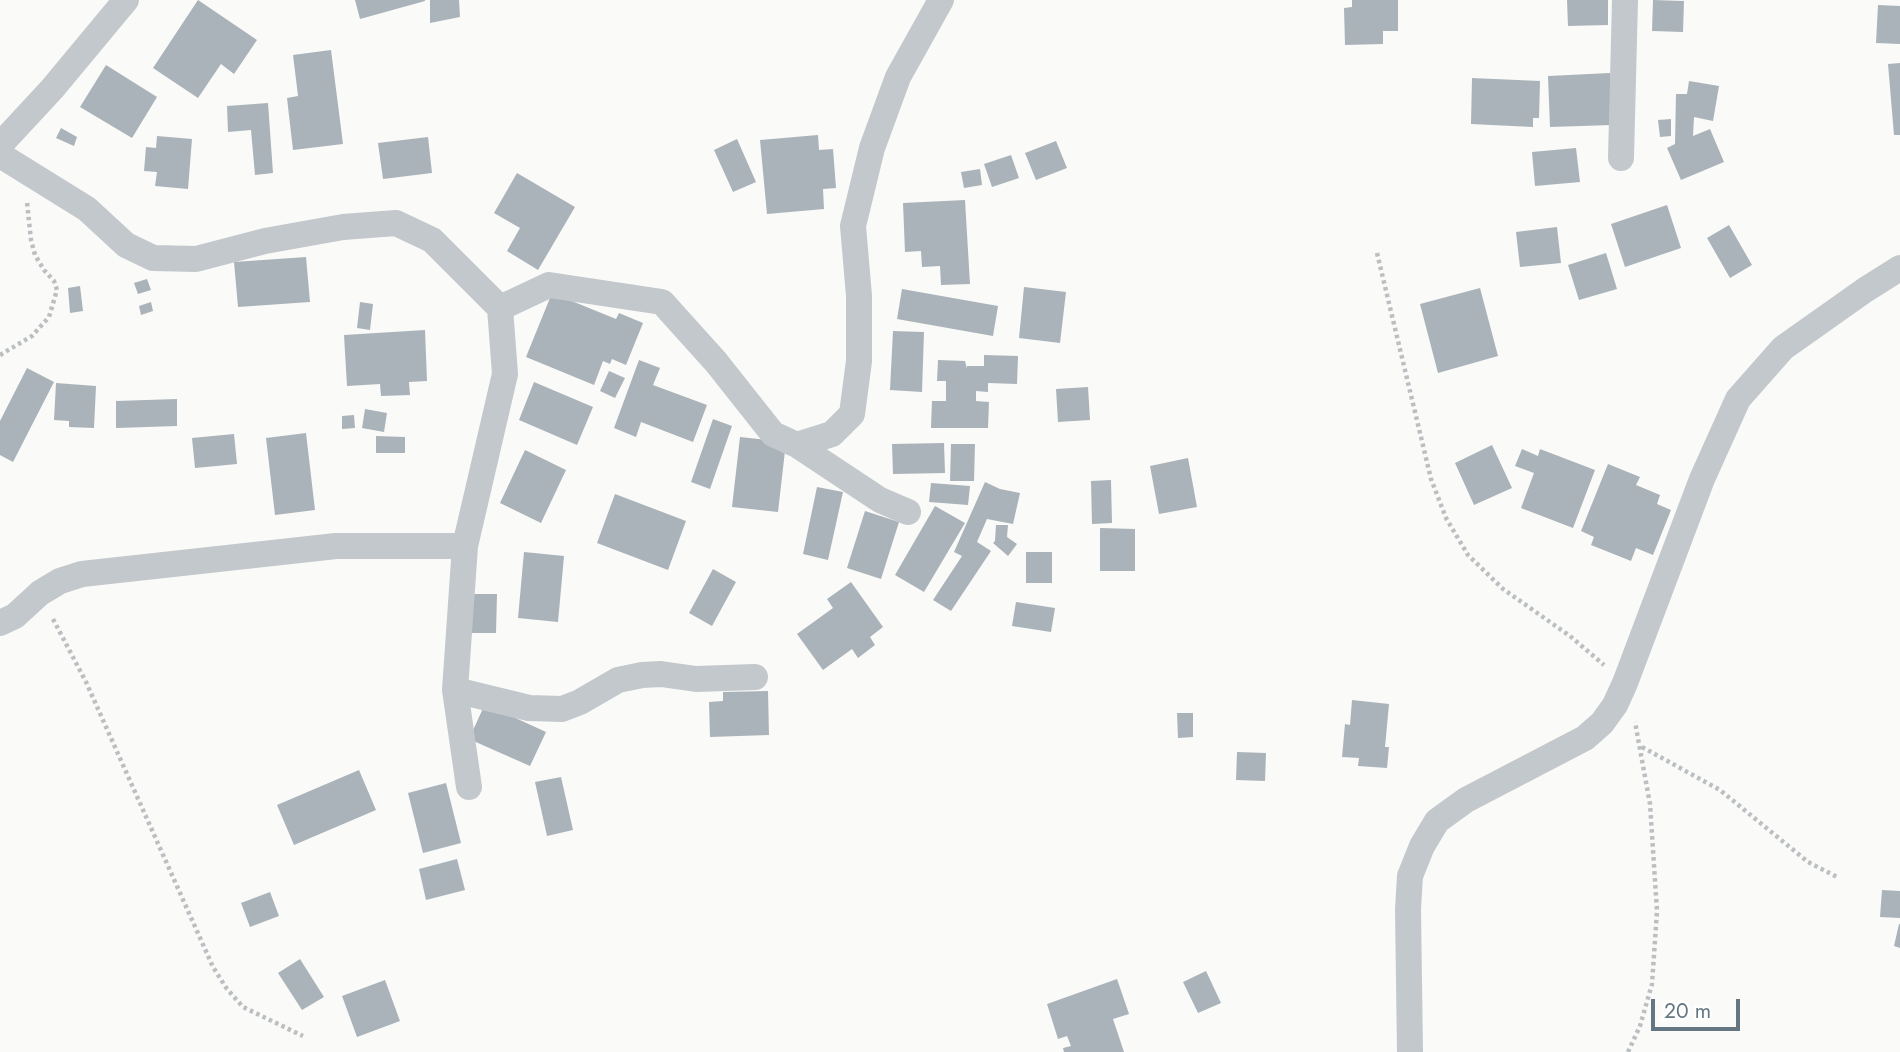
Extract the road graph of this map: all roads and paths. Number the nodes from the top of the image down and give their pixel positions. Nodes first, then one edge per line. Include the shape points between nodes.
1 (125, 0) edge
2 (941, 0) edge
3 (1625, 0) edge
4 (0, 145) edge
5 (0, 155) edge
6 (1621, 158) dead end
7 (27, 174) junction
8 (1377, 253) dead end
9 (1900, 268) edge
10 (499, 308) junction
11 (0, 355) edge
12 (797, 445) junction
13 (908, 512) dead end
14 (465, 546) junction
15 (40, 593) junction
16 (0, 623) edge
17 (755, 677) dead end
18 (1625, 683) junction
19 (455, 690) junction
20 (1641, 747) junction
21 (469, 787) dead end
22 (1839, 877) dead end
23 (303, 1036) dead end
24 (1410, 1052) edge
25 (1628, 1052) edge

1 - 4 street
2 - 12 street via 898,76 872,148 853,226 859,361 852,414 832,434
3 - 6 street
5 - 7 street
7 - 10 street via 87,209 126,245 153,258 196,259 265,241 396,223 432,240
7 - 11 path via 31,240 57,290 49,317 32,336
8 - 18 path via 1431,479 1446,518 1468,555 1503,589 1570,636
9 - 18 street via 1783,348 1738,399 1702,479
10 - 12 street via 548,285 662,302 773,434
10 - 14 street via 505,374
12 - 13 street via 880,500
14 - 15 street via 336,546 82,574
14 - 19 street
15 - 16 street
15 - 23 path via 86,682 226,989 243,1007
17 - 19 street via 642,675 618,680 562,709 529,709
18 - 20 path
18 - 24 street via 1602,723 1585,738 1466,800 1437,821 1422,846 1410,876 1408,909
19 - 21 street
20 - 22 path via 1720,790 1808,862
20 - 25 path via 1650,804 1656,935 1652,984

